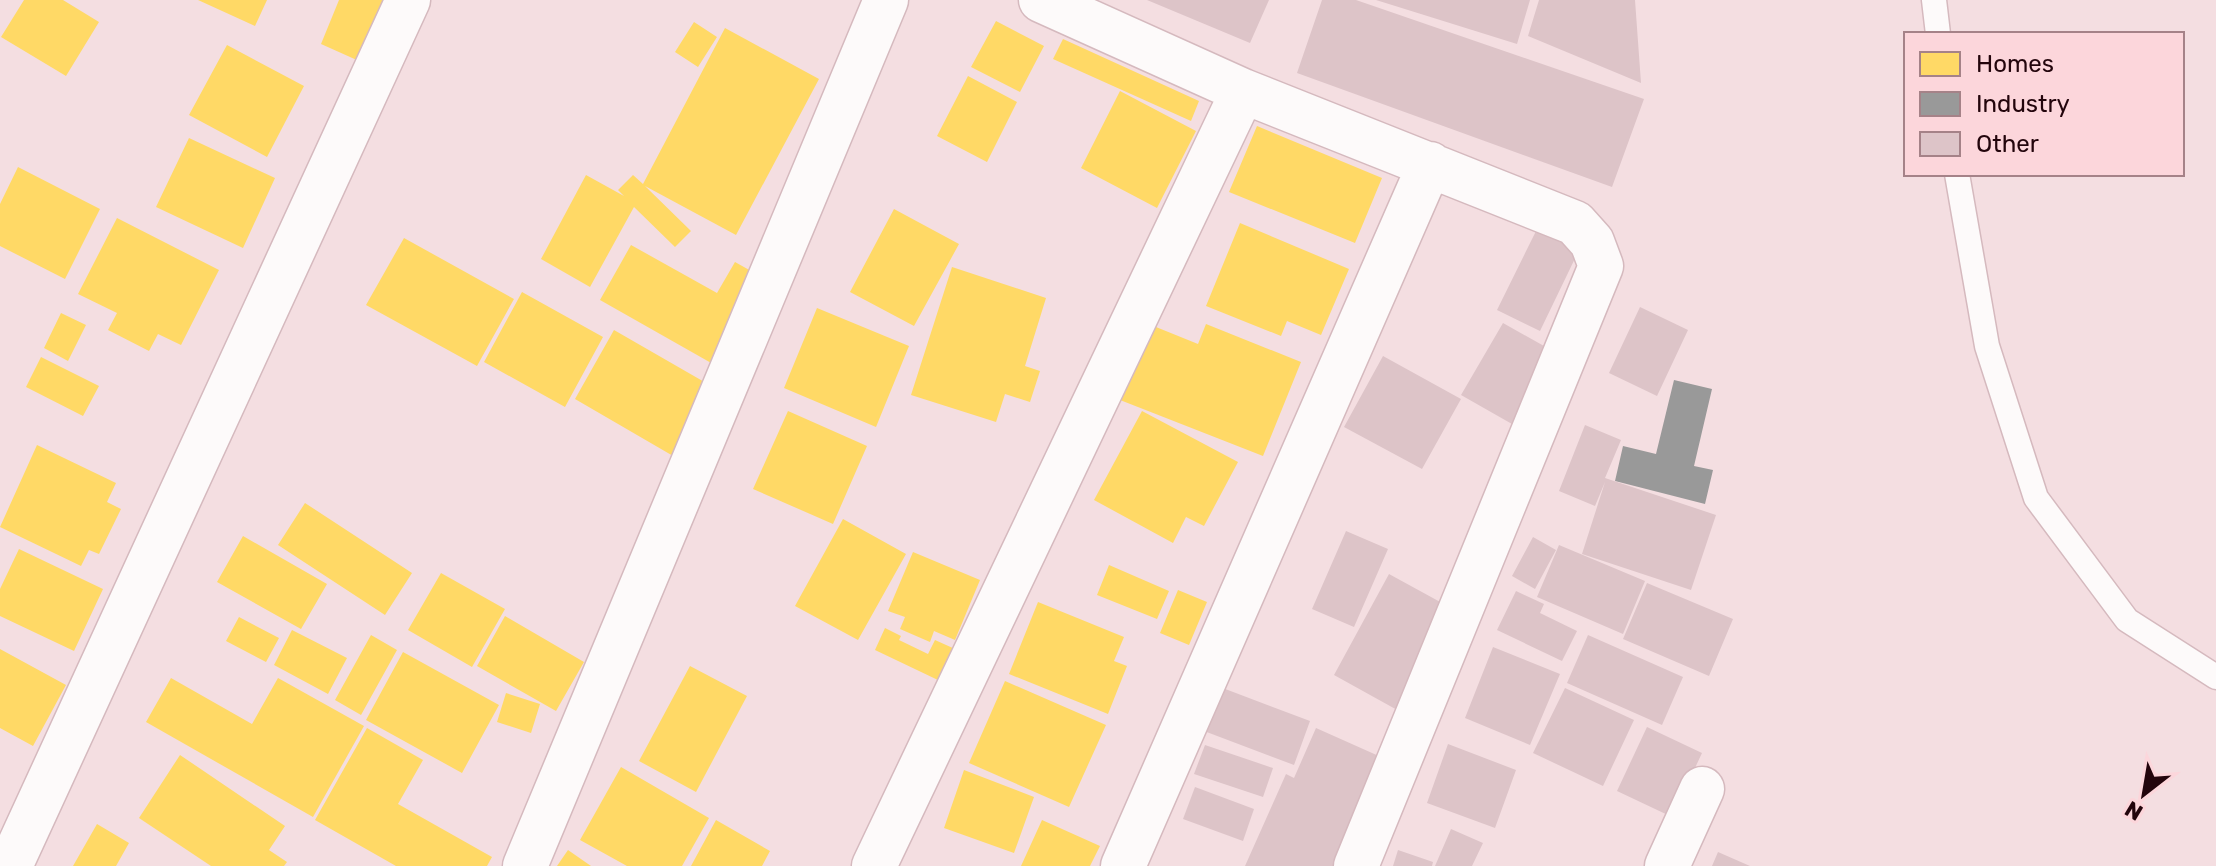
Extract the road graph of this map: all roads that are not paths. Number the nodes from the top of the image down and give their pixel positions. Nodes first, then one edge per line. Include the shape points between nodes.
1 (408, 0) edge
2 (886, 0) edge
3 (1041, 0) edge
4 (1934, 0) edge
5 (1938, 32) edge
6 (1243, 91) junction
7 (1430, 164) junction
8 (1957, 176) edge
9 (2216, 677) edge
10 (1702, 789) dead end
11 (10, 866) edge
12 (525, 866) edge
13 (874, 866) edge
14 (1123, 866) edge
15 (1356, 866) edge
16 (1667, 866) edge

1 - 11 street
2 - 12 street
3 - 6 street
4 - 5 lane
6 - 7 street
6 - 13 street
7 - 14 street
7 - 15 street via 1575,223 1592,242 1601,266
8 - 9 lane via 1987,346 2036,498 2127,620
10 - 16 street

